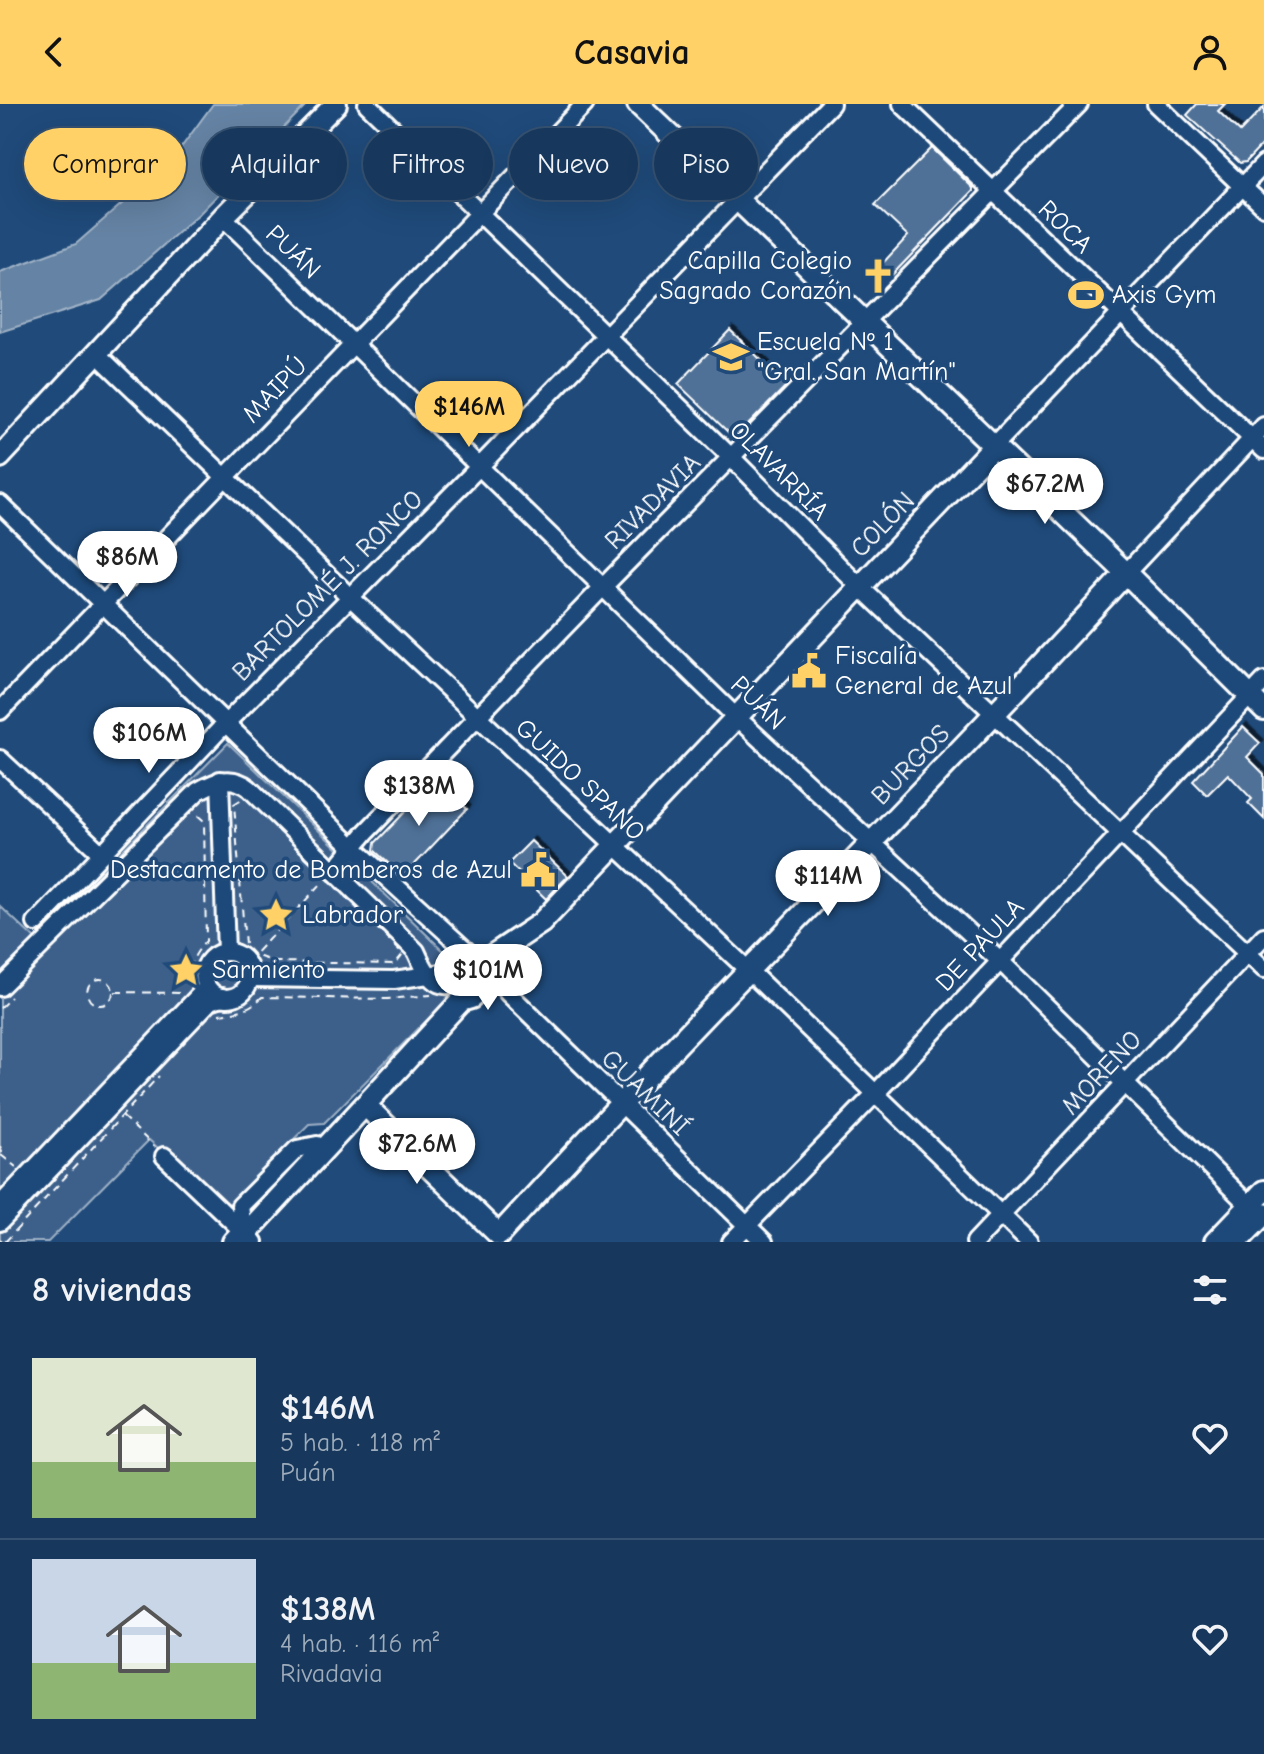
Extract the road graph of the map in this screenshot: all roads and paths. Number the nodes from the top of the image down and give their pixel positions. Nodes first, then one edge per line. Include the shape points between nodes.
1 (336, 104) edge
2 (367, 104) edge
3 (585, 104) edge
4 (638, 104) edge
5 (831, 104) edge
6 (902, 104) edge
7 (1079, 104) edge
8 (1156, 104) edge
9 (1264, 164) edge
10 (1242, 187) junction
11 (993, 191) junction
12 (738, 201) junction
13 (1264, 207) edge
14 (479, 213) junction
15 (223, 217) junction
16 (1122, 315) junction
17 (864, 322) junction
18 (605, 336) junction
19 (353, 343) junction
20 (98, 355) junction
21 (1264, 426) edge
22 (1258, 444) edge
23 (994, 446) junction
24 (0, 457) edge
25 (731, 457) junction
26 (479, 467) junction
27 (226, 476) junction
28 (0, 504) edge
29 (1126, 573) junction
30 (604, 586) junction
31 (860, 587) junction
32 (350, 597) junction
33 (102, 603) junction
34 (1259, 696) edge
35 (0, 711) edge
36 (735, 716) junction
37 (995, 716) junction
38 (478, 717) junction
39 (226, 723) junction
40 (0, 759) edge
41 (220, 780) junction
42 (193, 810) dead end
43 (1120, 833) junction
44 (872, 842) junction
45 (615, 846) junction
46 (354, 848) junction
47 (102, 854) junction
48 (330, 874) junction
49 (36, 923) dead end
50 (1264, 936) edge
51 (226, 952) junction
52 (1248, 953) junction
53 (999, 960) junction
54 (250, 965) junction
55 (747, 969) junction
56 (1264, 969) edge
57 (485, 970) junction
58 (427, 976) junction
59 (199, 987) junction
60 (5, 992) edge
61 (114, 992) junction
62 (184, 994) dead end
63 (430, 995) dead end
64 (220, 1006) junction
65 (0, 1008) edge
66 (164, 1071) dead end
67 (385, 1081) junction
68 (1125, 1084) junction
69 (875, 1094) junction
70 (620, 1102) junction
71 (366, 1106) junction
72 (122, 1116) junction
73 (0, 1146) edge
74 (0, 1156) edge
75 (164, 1156) joint
76 (16, 1167) dead end
77 (0, 1205) edge
78 (1261, 1209) edge
79 (1000, 1216) junction
80 (0, 1222) edge
81 (746, 1225) junction
82 (243, 1238) edge
83 (499, 1240) edge
84 (3, 1241) edge
85 (731, 1242) edge
86 (764, 1242) edge
87 (975, 1242) edge
88 (1029, 1242) edge
89 (1215, 1242) edge
90 (1237, 1242) edge

1 - 15 main road
2 - 14 street, OLAVARRÍA
3 - 14 street, MAIPÚ
4 - 12 main road
5 - 12 street, BARTOLOMÉ J. RONCO
6 - 11 street, ROCA
7 - 11 street, RIVADAVIA
8 - 10 street
9 - 10 street, COLÓN
10 - 13 street
10 - 16 street, COLÓN
11 - 16 street, ROCA
11 - 17 street, RIVADAVIA
12 - 17 main road
12 - 18 street, BARTOLOMÉ J. RONCO
14 - 18 street, OLAVARRÍA
14 - 19 street, MAIPÚ
15 - 19 street, PUÁN
15 - 20 main road
16 - 22 street, ROCA
16 - 23 street, COLÓN
17 - 23 main road
17 - 25 street, RIVADAVIA
18 - 25 street, OLAVARRÍA
18 - 26 street, BARTOLOMÉ J. RONCO
19 - 26 street, PUÁN
19 - 27 street, MAIPÚ
20 - 24 main road
20 - 27 street, GUIDO SPANO
21 - 22 street, BURGOS
22 - 29 street, BURGOS
23 - 29 main road
23 - 31 main road, COLÓN
25 - 30 street, RIVADAVIA
25 - 31 street, OLAVARRÍA
26 - 30 street, PUÁN
26 - 32 street, BARTOLOMÉ J. RONCO
27 - 32 street, GUIDO SPANO
27 - 33 street, MAIPÚ
28 - 33 street, GUAMINÍ
29 - 34 main road
29 - 37 main road, BURGOS
30 - 36 street, PUÁN
30 - 38 street, RIVADAVIA
31 - 36 main road, COLÓN
31 - 37 street, OLAVARRÍA
32 - 38 street, GUIDO SPANO
32 - 39 street, BARTOLOMÉ J. RONCO
33 - 35 street, MAIPÚ
33 - 39 street, GUAMINÍ
34 - 43 street, DE PAULA
36 - 44 street, PUÁN
36 - 45 main road, COLÓN
37 - 43 street, OLAVARRÍA
37 - 44 main road, BURGOS
38 - 45 street, GUIDO SPANO
38 - 46 street, RIVADAVIA
39 - 46 street, GUAMINÍ
39 - 47 street, BARTOLOMÉ J. RONCO
40 - 47 street
41 - 48 street via 242,782
41 - 51 street
41 - 60 street via 198,791
42 - 59 path via 204,821 206,941 189,966
43 - 52 street, OLAVARRÍA
43 - 53 street, DE PAULA
44 - 53 street, PUÁN
44 - 55 main road, BURGOS
45 - 55 street, GUIDO SPANO
45 - 57 main road, COLÓN via 541,923
46 - 48 street, RIVADAVIA
46 - 57 street, GUAMINÍ
47 - 49 street, BARTOLOMÉ J. RONCO
48 - 54 path
48 - 54 path via 403,954 395,964
48 - 54 path via 245,797 234,804
48 - 58 street via 416,951
50 - 52 street, MORENO
51 - 54 street
51 - 59 street via 208,961
52 - 56 street, OLAVARRÍA
52 - 68 street, MORENO
53 - 68 street, PUÁN
53 - 69 street, DE PAULA
54 - 58 street via 394,980
54 - 64 street via 243,992
55 - 69 street, GUIDO SPANO
55 - 70 main road, BURGOS
57 - 58 street
57 - 67 main road
57 - 70 street, GUAMINÍ
59 - 64 street
59 - 77 street
60 - 65 path
61 - 61 path via 100,1005 90,1001 87,990 99,978 111,983
61 - 62 path
63 - 64 path via 262,997 235,1012
64 - 80 street via 210,1001
66 - 72 path
67 - 71 main road
67 - 82 main road via 373,1087 248,1216
68 - 78 street, PUÁN
68 - 79 street, MORENO
69 - 79 street, GUIDO SPANO
69 - 81 street, DE PAULA
70 - 81 street, GUAMINÍ
70 - 83 main road, BURGOS
71 - 82 main road
71 - 83 main road
72 - 75 path
72 - 84 path
73 - 74 path
74 - 76 path
75 - 82 street
78 - 89 main road
78 - 90 main road
79 - 87 street, MORENO
79 - 88 street, GUIDO SPANO
81 - 85 street, DE PAULA
81 - 86 street, GUAMINÍ

